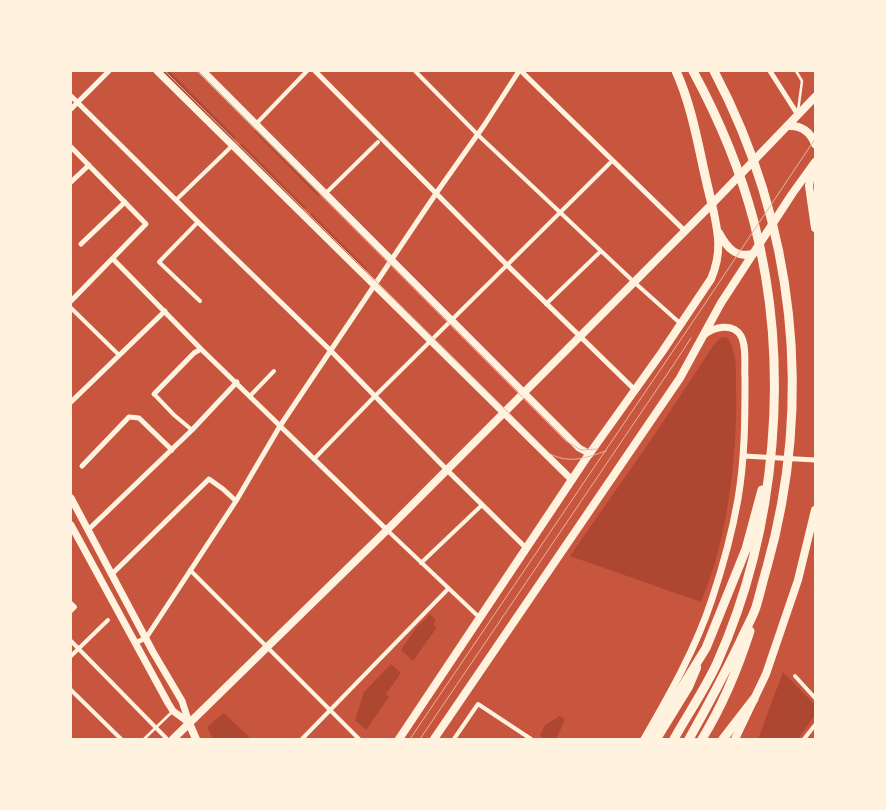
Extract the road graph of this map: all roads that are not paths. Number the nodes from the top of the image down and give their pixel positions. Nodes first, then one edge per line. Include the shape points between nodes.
1 (109, 71) edge
2 (157, 71) edge
3 (203, 71) edge
4 (307, 71) edge
5 (315, 71) edge
6 (415, 71) edge
7 (520, 71) edge
8 (676, 71) edge
9 (693, 71) edge
10 (714, 71) edge
11 (770, 71) edge
12 (796, 71) edge
13 (71, 96) edge
14 (815, 97) edge
15 (78, 103) junction
16 (71, 109) edge
17 (798, 115) junction
18 (256, 124) junction
19 (788, 126) junction
20 (478, 134) junction
21 (378, 142) dead end
22 (815, 144) edge
23 (233, 146) junction
24 (71, 147) edge
25 (612, 160) junction
26 (814, 162) edge
27 (89, 165) junction
28 (71, 182) edge
29 (327, 192) dead end
30 (437, 192) junction
31 (176, 200) junction
32 (125, 202) junction
33 (712, 204) junction
34 (560, 212) junction
35 (814, 221) edge
36 (198, 222) junction
37 (685, 231) junction
38 (718, 231) junction
39 (81, 244) dead end
40 (601, 251) junction
41 (753, 254) junction
42 (113, 259) junction
43 (392, 260) junction
44 (507, 265) junction
45 (634, 282) junction
46 (375, 285) junction
47 (71, 301) edge
48 (200, 301) dead end
49 (546, 304) junction
50 (71, 308) edge
51 (165, 311) junction
52 (452, 320) junction
53 (680, 324) junction
54 (581, 336) junction
55 (702, 336) junction
56 (431, 340) junction
57 (201, 348) junction
58 (331, 351) junction
59 (119, 355) junction
60 (274, 371) dead end
61 (237, 382) junction
62 (635, 390) junction
63 (524, 393) junction
64 (154, 394) joint
65 (250, 396) junction
66 (374, 396) junction
67 (71, 402) edge
68 (504, 412) junction
69 (280, 426) junction
70 (192, 430) junction
71 (172, 450) junction
72 (590, 454) junction
73 (744, 456) junction
74 (314, 459) junction
75 (815, 460) edge
76 (82, 466) dead end
77 (446, 470) junction
78 (770, 472) junction
79 (572, 480) junction
80 (71, 498) edge
81 (236, 501) junction
82 (482, 505) junction
83 (815, 510) edge
84 (71, 525) edge
85 (88, 530) junction
86 (387, 530) junction
87 (526, 548) junction
88 (421, 563) junction
89 (190, 570) junction
90 (112, 574) junction
91 (448, 588) junction
92 (71, 603) edge
93 (756, 607) junction
94 (71, 612) edge
95 (480, 618) junction
96 (108, 620) dead end
97 (146, 638) junction
98 (71, 641) edge
99 (135, 643) junction
100 (268, 646) junction
101 (706, 648) junction
102 (78, 649) junction
103 (71, 656) edge
104 (795, 676) dead end
105 (71, 690) edge
106 (815, 698) edge
107 (754, 699) junction
108 (331, 710) junction
109 (173, 711) junction
110 (189, 723) junction
111 (815, 725) edge
112 (155, 727) junction
113 (121, 739) edge
114 (144, 739) edge
115 (167, 739) edge
116 (173, 739) edge
117 (196, 739) edge
118 (302, 739) edge
119 (359, 739) edge
120 (399, 739) edge
121 (434, 739) edge
122 (454, 739) edge
123 (531, 739) edge
124 (644, 739) edge
125 (650, 739) edge
126 (657, 739) edge
127 (674, 739) edge
128 (689, 739) edge
129 (702, 739) edge
130 (723, 739) edge
131 (735, 739) edge
132 (804, 739) edge

1 - 15 street
2 - 23 street
3 - 18 street
4 - 18 street
5 - 30 street
6 - 20 street
7 - 20 street
7 - 25 street
8 - 33 highway via 682,83
9 - 78 highway via 724,133 746,194 767,284 774,377
10 - 93 highway via 736,115 764,193 779,252 792,352 791,434 784,498
11 - 17 street
12 - 17 lane via 802,81
13 - 15 street
14 - 17 main road
15 - 16 street
15 - 31 street
17 - 19 main road
18 - 43 street
19 - 22 main road via 804,129
19 - 33 main road
20 - 30 street
20 - 34 street
21 - 29 street
23 - 31 street
23 - 46 street
24 - 27 street
25 - 34 street
25 - 37 street
26 - 35 main road via 809,186
26 - 41 main road
27 - 28 street
27 - 32 street
30 - 43 street
30 - 44 street
31 - 36 street
32 - 39 street
32 - 42 street via 146,224
33 - 37 main road
33 - 38 main road
34 - 40 street
34 - 44 street
36 - 48 street via 159,262
36 - 58 street
37 - 45 main road
38 - 41 main road via 731,250 743,255
38 - 53 main road via 716,267
40 - 45 street
40 - 49 street
41 - 55 main road
42 - 47 street
42 - 51 street
43 - 46 street
43 - 52 street
44 - 49 street
44 - 52 street
45 - 53 street
45 - 54 main road
46 - 56 street
46 - 58 street
49 - 54 street
50 - 59 street
51 - 57 street
51 - 59 street
52 - 56 street
52 - 63 street
53 - 62 main road
54 - 62 street
54 - 63 main road
55 - 73 street via 722,327 736,330 741,336
55 - 121 main road via 680,378
56 - 66 street
56 - 68 street
57 - 61 street
57 - 64 street
58 - 66 street
58 - 69 street
59 - 67 street
60 - 65 street
61 - 65 street
61 - 70 street
62 - 72 main road
63 - 68 main road
63 - 72 street via 579,448
64 - 70 street
65 - 69 street
66 - 74 street
66 - 77 street
68 - 77 main road
68 - 79 street
69 - 74 street
69 - 81 street
70 - 71 street
71 - 76 street via 139,418 130,418
71 - 85 street
72 - 79 main road
73 - 75 street
73 - 124 street via 730,534 712,601 671,692
74 - 86 street
77 - 82 street
77 - 86 main road
78 - 101 highway via 762,487 746,549
78 - 127 highway via 748,581 716,664
79 - 87 main road
80 - 85 street
81 - 89 street
81 - 90 street via 209,479
82 - 87 street
82 - 88 street
83 - 107 main road via 798,580 766,674
84 - 99 street
85 - 90 street
86 - 88 street
86 - 100 main road
87 - 95 main road
88 - 91 street
89 - 97 street
89 - 100 street
90 - 97 street
91 - 95 street
91 - 108 street
92 - 94 street via 76,607
93 - 128 highway via 724,677
93 - 129 highway via 735,674
95 - 120 main road
96 - 102 street
97 - 99 street
97 - 110 street via 184,705
98 - 102 street
99 - 109 street
100 - 108 street
100 - 110 main road
101 - 125 highway
101 - 126 main road via 689,687
102 - 103 street
102 - 112 street
104 - 106 street
105 - 113 street
107 - 130 highway
107 - 131 main road
108 - 118 street
108 - 119 street
109 - 110 street
109 - 112 lane
110 - 116 main road
110 - 117 main road
111 - 132 street
112 - 114 lane
112 - 115 street
122 - 123 street via 478,704

